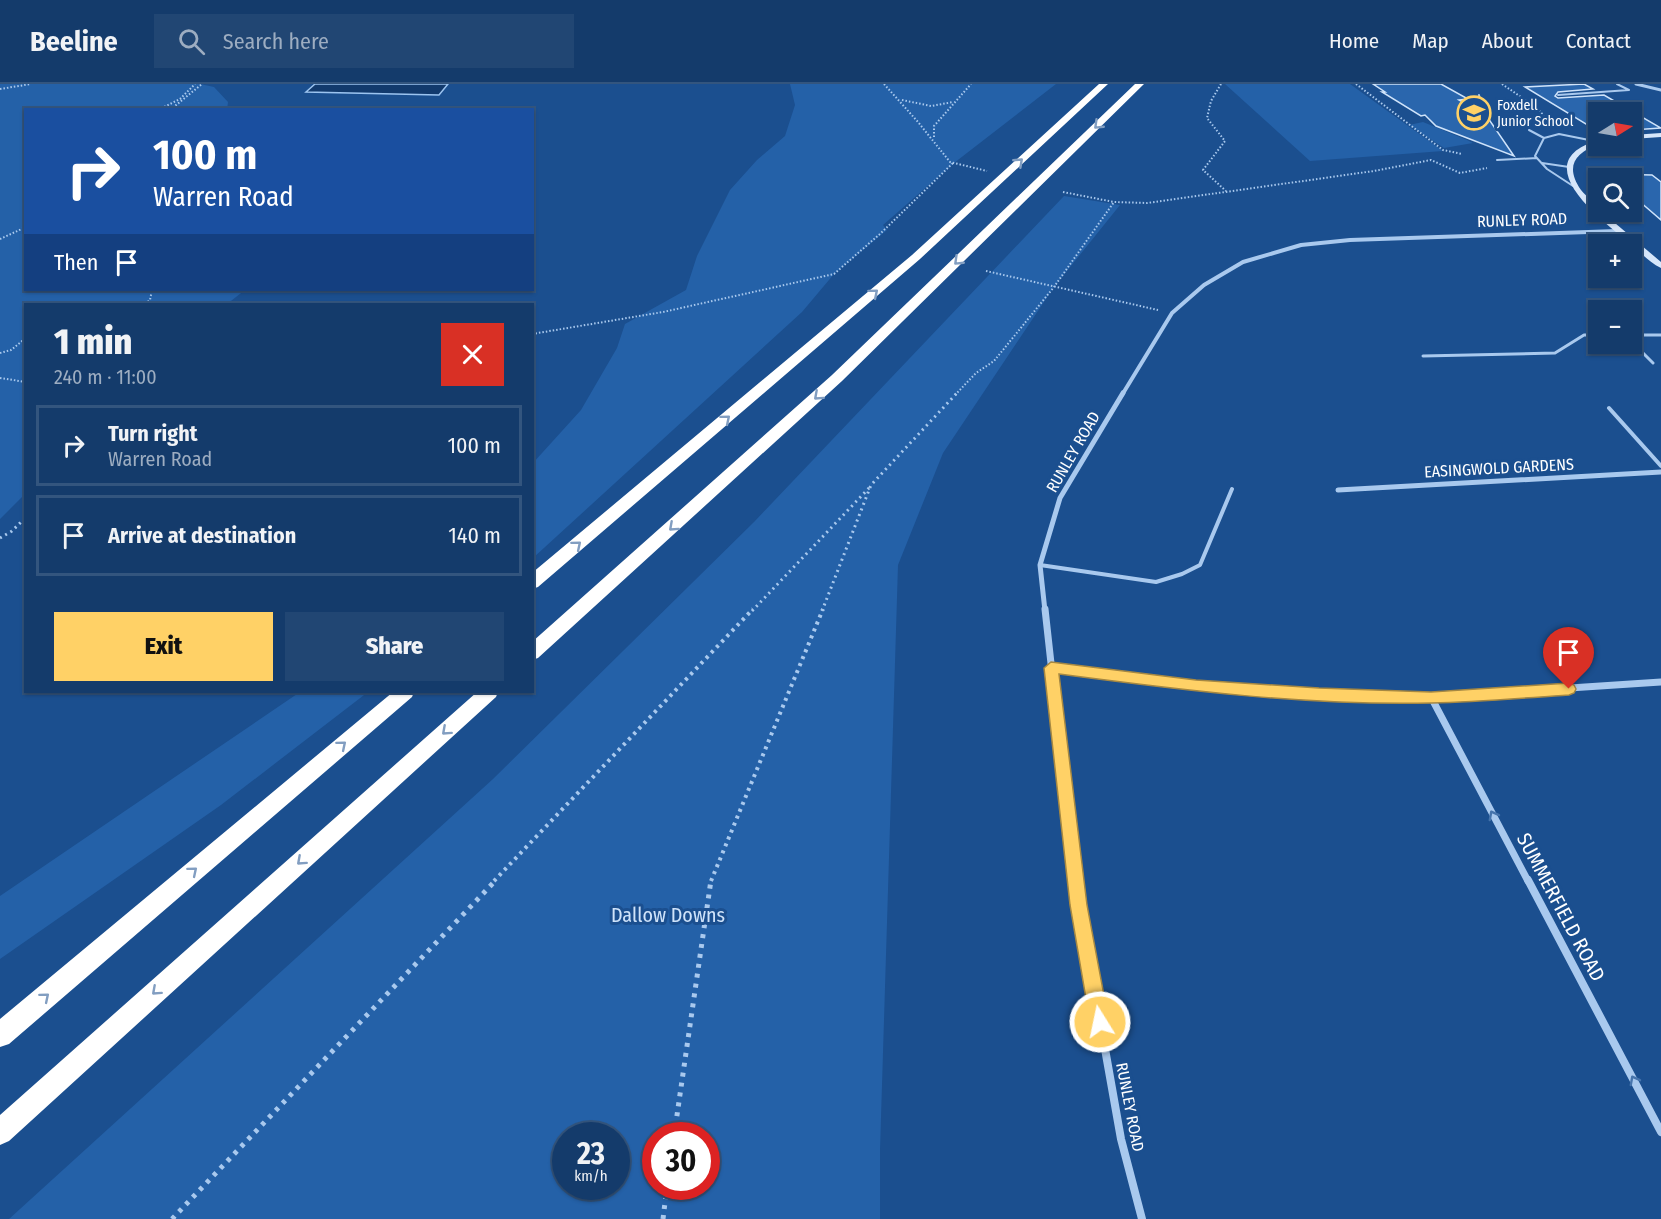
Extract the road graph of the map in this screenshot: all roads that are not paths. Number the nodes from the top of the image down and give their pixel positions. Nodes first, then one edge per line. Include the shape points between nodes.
1 (1104, 84) edge
2 (1140, 84) edge
3 (1617, 84) edge
4 (1636, 84) edge
5 (1661, 90) edge
6 (1479, 94) dead end
7 (1558, 95) dead end
8 (1486, 106) dead end
9 (1529, 130) dead end
10 (1661, 135) edge
11 (1642, 136) edge
12 (1544, 138) junction
13 (1588, 140) edge
14 (1588, 146) edge
15 (1537, 158) junction
16 (1497, 160) dead end
17 (1540, 163) junction
18 (1569, 167) junction
19 (1573, 186) junction
20 (1617, 231) junction
21 (1657, 259) edge
22 (1661, 266) edge
23 (1642, 334) edge
24 (1661, 334) edge
25 (1588, 335) edge
26 (1642, 352) edge
27 (1423, 356) dead end
28 (1653, 363) dead end
29 (1609, 408) dead end
30 (1661, 466) edge
31 (1661, 472) edge
32 (1232, 489) dead end
33 (1338, 490) dead end
34 (1040, 565) junction
35 (534, 581) edge
36 (534, 651) edge
37 (1051, 668) junction
38 (1661, 682) edge
39 (404, 693) edge
40 (488, 693) edge
41 (1431, 697) junction
42 (0, 1035) edge
43 (0, 1132) edge
44 (1661, 1132) edge
45 (1142, 1219) edge

35 -> 1 highway via 916,258
2 -> 36 highway via 837,378
3 - 7 lane via 1629,90
4 - 5 street
6 - 8 lane
9 - 12 lane
10 - 11 street
12 - 13 lane via 1559,134
12 - 15 lane
14 - 18 street via 1574,156
15 - 16 lane
15 - 17 lane
17 - 18 lane
17 - 19 lane
18 - 19 street
19 - 20 street
20 - 21 street
20 - 34 street, RUNLEY ROAD via 1362,239 1301,245 1243,262 1204,285 1172,313 1060,498
21 - 22 street
23 - 24 lane
25 - 27 lane via 1555,353
26 - 28 lane
29 - 30 lane
31 - 33 street, EASINGWOLD GARDENS
32 - 34 lane via 1200,565 1182,574 1156,582
34 - 37 street, RUNLEY ROAD
37 - 41 street via 1196,686
37 - 45 street, RUNLEY ROAD via 1078,905 1121,1138
38 - 41 street
42 -> 39 highway
40 -> 43 highway
44 -> 41 street, SUMMERFIELD ROAD

